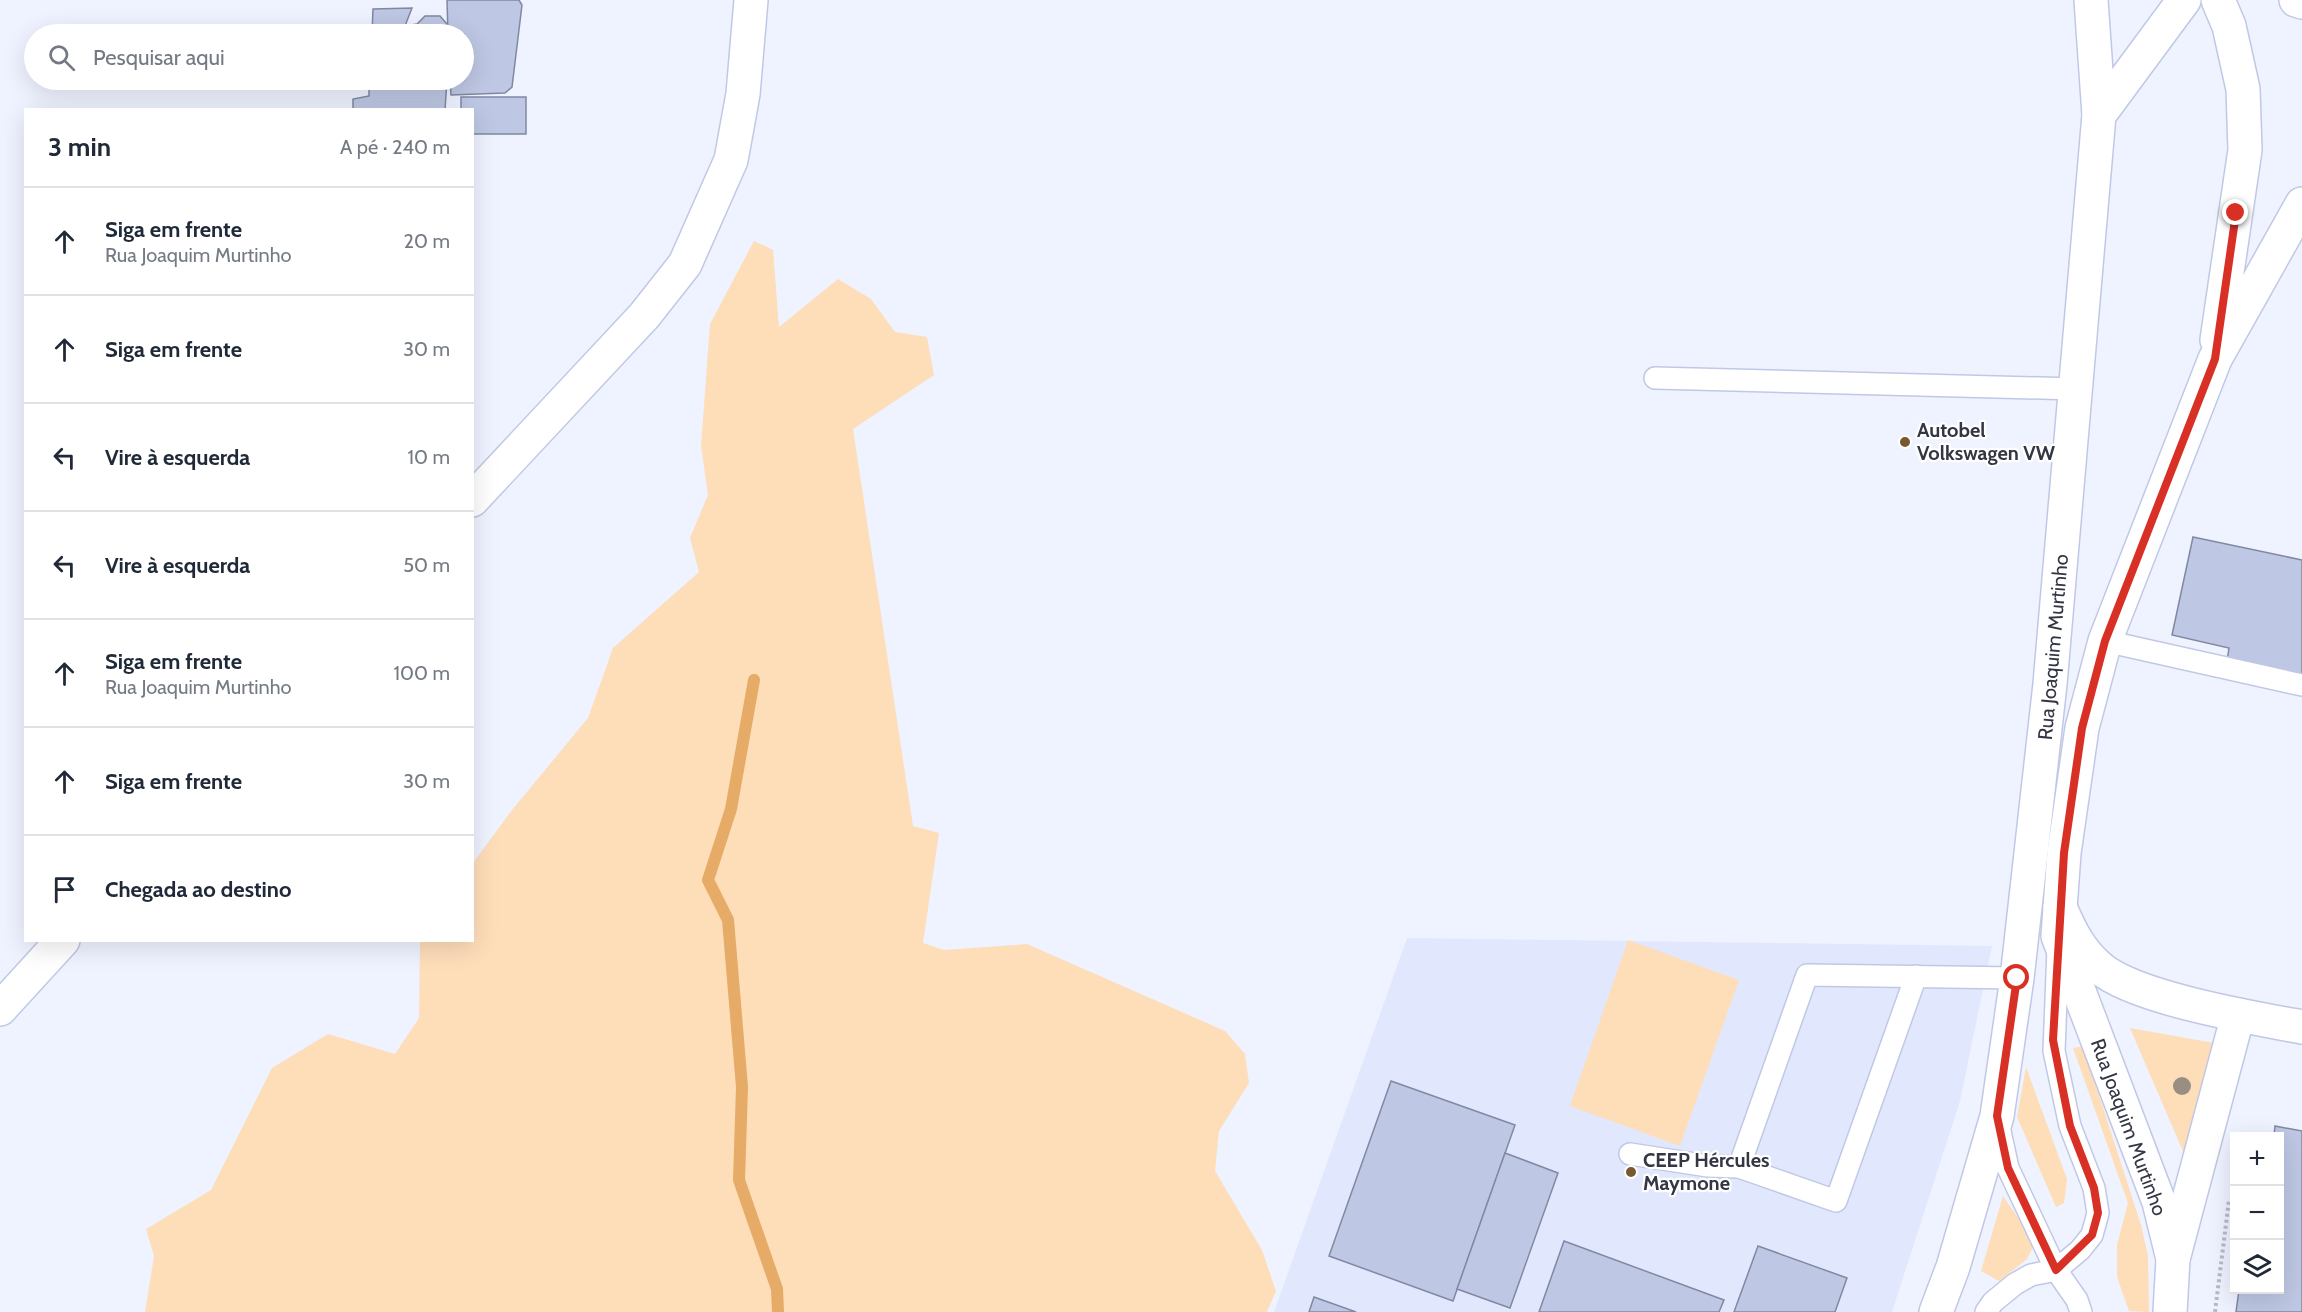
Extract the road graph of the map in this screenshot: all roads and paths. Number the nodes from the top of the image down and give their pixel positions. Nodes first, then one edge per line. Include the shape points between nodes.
1 (751, 0) edge
2 (2091, 0) edge
3 (2184, 0) edge
4 (2218, 0) edge
5 (2296, 0) edge
6 (2302, 2) edge
7 (2099, 115) junction
8 (2302, 204) edge
9 (2215, 359) junction
10 (1655, 378) dead end
11 (2076, 389) junction
12 (474, 498) edge
13 (2105, 641) junction
14 (2302, 684) edge
15 (2059, 921) junction
16 (61, 942) edge
17 (1916, 976) junction
18 (2017, 978) junction
19 (0, 1009) edge
20 (2238, 1015) junction
21 (2302, 1027) edge
22 (1997, 1116) junction
23 (1630, 1154) dead end
24 (1739, 1167) junction
25 (2229, 1199) dead end
26 (2173, 1258) junction
27 (2056, 1270) junction
28 (1936, 1312) edge
29 (1986, 1312) edge
30 (2081, 1312) edge
31 (2170, 1312) edge
32 (2215, 1312) edge

1 - 12 main road via 743,94 731,160 686,264 644,316
2 - 7 main road, Rua Joaquim Murtinho
3 - 7 main road
4 - 9 main road via 2229,26 2243,89 2245,150
5 - 6 main road
7 - 11 main road, Rua Joaquim Murtinho
8 - 9 main road, Rua Joaquim Murtinho
9 - 13 main road, Rua Joaquim Murtinho
10 - 11 lane
11 - 18 main road, Rua Joaquim Murtinho via 2050,684
13 - 14 lane
13 - 15 main road, Rua Joaquim Murtinho via 2082,728 2064,853
15 - 20 main road via 2111,977
15 - 26 main road, Rua Joaquim Murtinho via 2159,1202
15 - 27 lane via 2055,1052 2070,1126 2094,1188 2098,1213 2092,1235
16 - 19 main road
17 - 18 lane
17 - 24 lane via 1808,975
17 - 24 lane via 1836,1202
18 - 22 main road, Rua Joaquim Murtinho
20 - 21 main road
20 - 26 main road
22 - 27 lane via 2008,1168
22 - 28 main road, Rua Joaquim Murtinho
23 - 24 lane
25 - 32 path
26 - 31 main road, Rua Joaquim Murtinho
27 - 29 lane via 2031,1275 2015,1284
27 - 30 lane

